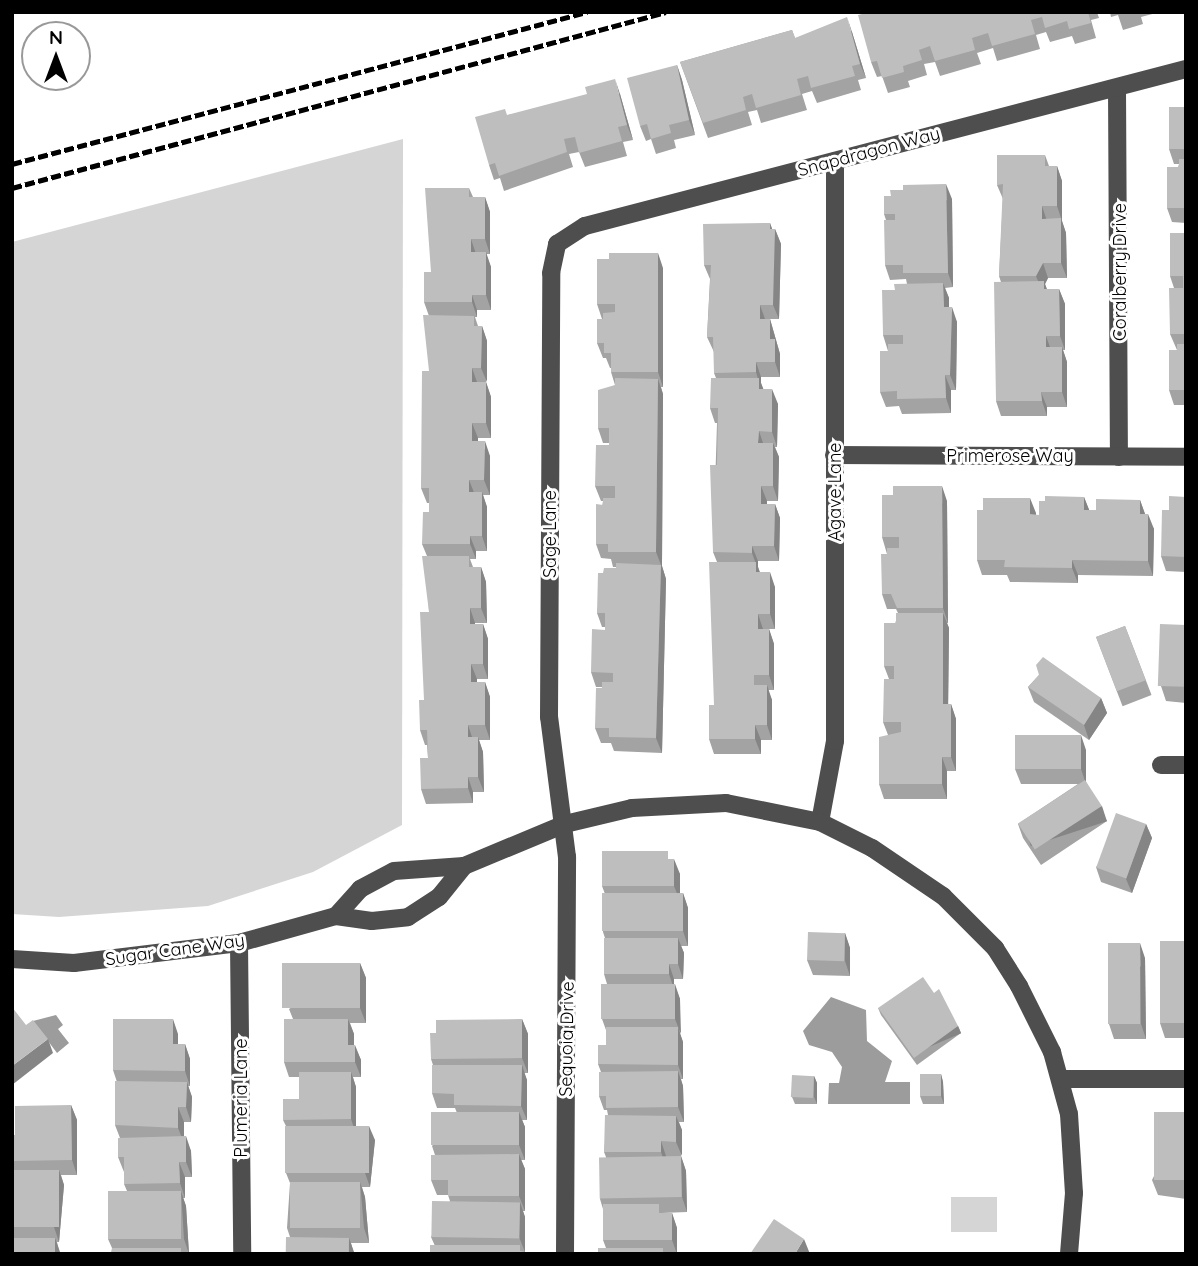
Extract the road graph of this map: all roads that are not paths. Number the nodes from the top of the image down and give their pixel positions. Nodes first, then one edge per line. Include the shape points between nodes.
1 (1186, 69) edge
2 (1117, 88) junction
3 (835, 161) junction
4 (557, 244) joint
5 (834, 455) junction
6 (1119, 457) junction
7 (1186, 457) edge
8 (1161, 765) dead end
9 (1186, 765) edge
10 (820, 822) junction
11 (565, 824) junction
12 (464, 866) junction
13 (336, 916) junction
14 (239, 943) junction
15 (12, 958) edge
16 (1062, 1079) junction
17 (1186, 1079) edge
18 (242, 1254) edge
19 (565, 1254) edge
20 (1069, 1254) edge

1 - 2 street, Snapdragon Way
2 - 3 street, Snapdragon Way
2 - 6 street, Coralberry Drive
3 - 4 street, Snapdragon Way via 585,226
3 - 5 street, Agave Lane
4 - 11 street, Sage Lane via 551,273 548,716
5 - 6 street, Primerose Way
5 - 10 street, Agave Lane via 835,741
6 - 7 street, Primerose Way
8 - 9 street
10 - 11 street, Sugar Cane Way via 754,806 696,802 632,808
10 - 16 street, Sugar Cane Way via 911,873 969,919 1019,986
11 - 12 street, Sugar Cane Way
11 - 19 street, Sequoia Drive
12 - 13 street, Sugar Cane Way via 394,870 360,889
12 - 13 street, Sugar Cane Way via 439,897 408,917 372,921
13 - 14 street, Sugar Cane Way
14 - 15 street, Sugar Cane Way via 74,963
14 - 18 street, Plumeria Lane
16 - 17 street
16 - 20 street, Sugar Cane Way via 1074,1154

